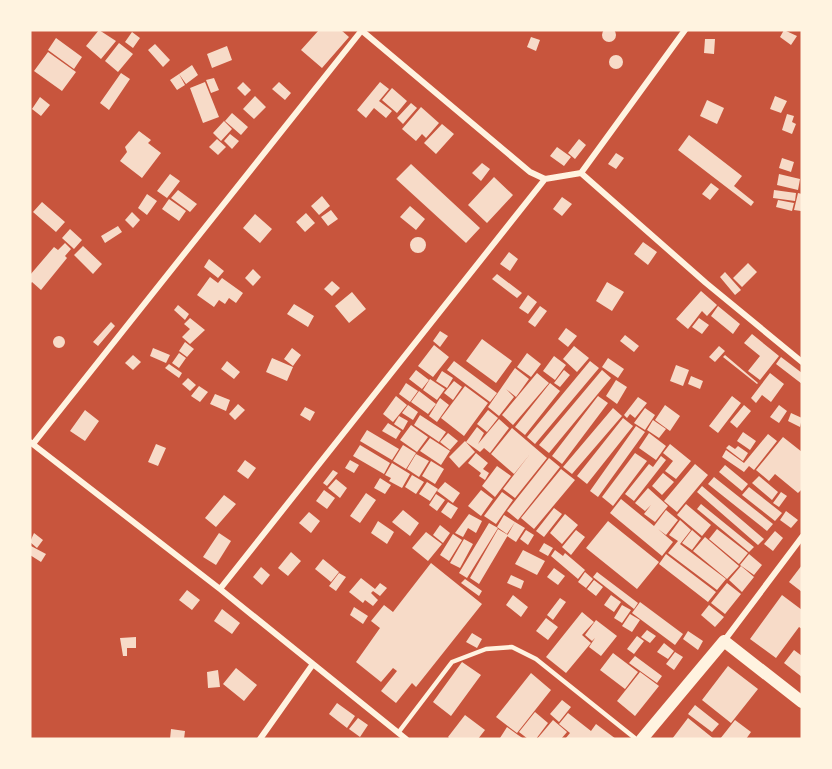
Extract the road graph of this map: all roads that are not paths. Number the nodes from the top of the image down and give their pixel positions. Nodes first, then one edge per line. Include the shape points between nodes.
1 (362, 30) edge
2 (685, 30) edge
3 (581, 173) junction
4 (545, 179) junction
5 (802, 362) edge
6 (32, 443) edge
7 (802, 537) edge
8 (220, 589) junction
9 (724, 640) junction
10 (313, 664) junction
11 (802, 702) edge
12 (398, 733) junction
13 (260, 739) edge
14 (406, 739) edge
15 (636, 739) edge
16 (642, 739) edge

1 - 4 street via 530,172
1 - 6 street
2 - 3 street
3 - 4 street
3 - 5 street
4 - 8 street
6 - 8 street
7 - 9 street
8 - 10 street
9 - 11 main road
9 - 16 main road
10 - 12 street
10 - 13 street
12 - 14 street
12 - 15 lane via 452,662 486,649 512,647 536,659

